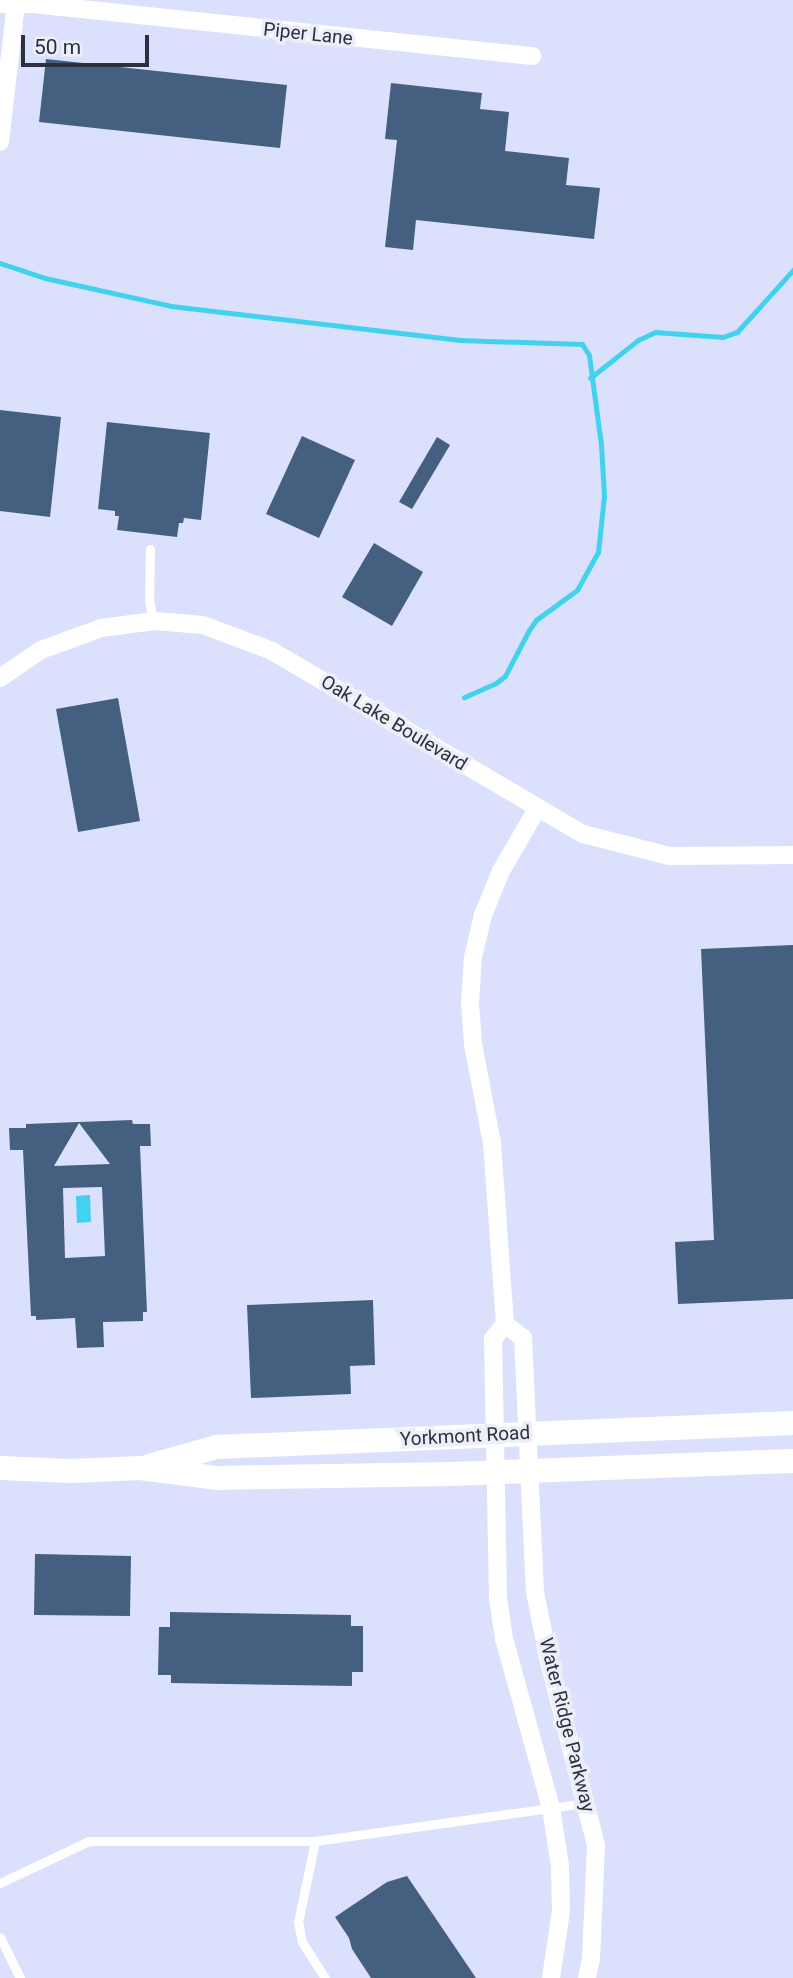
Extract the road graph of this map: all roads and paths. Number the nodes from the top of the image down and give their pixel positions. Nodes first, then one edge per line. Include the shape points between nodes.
1 (8, 4) edge
2 (532, 56) dead end
3 (0, 142) edge
4 (149, 549) dead end
5 (153, 622) junction
6 (0, 678) edge
7 (537, 809) junction
8 (793, 855) edge
9 (505, 1324) junction
10 (793, 1423) edge
11 (526, 1433) junction
12 (493, 1434) junction
13 (793, 1461) edge
14 (0, 1468) edge
15 (140, 1468) junction
16 (527, 1471) junction
17 (494, 1472) junction
18 (570, 1805) dead end
19 (551, 1808) junction
20 (315, 1842) junction
21 (0, 1883) edge
22 (0, 1937) edge
23 (20, 1978) edge
24 (325, 1978) edge
25 (551, 1978) edge
26 (587, 1978) edge

1 - 2 street, Piper Lane
1 - 3 street
4 - 5 lane
5 - 6 street, Oak Lake Boulevard via 75,635 27,657
5 - 7 street, Oak Lake Boulevard via 204,625 272,651
7 - 8 street, Oak Lake Boulevard via 583,834 652,853 715,858
7 - 9 street via 501,871 483,915 473,957 470,1003 492,1143
9 - 11 street, Water Ridge Parkway via 523,1338
9 - 12 street, Water Ridge Parkway via 493,1339
10 - 11 street, Yorkmont Road
11 - 12 street, Yorkmont Road
11 - 16 street, Water Ridge Parkway
12 - 15 street, Yorkmont Road via 216,1447
12 - 17 street, Water Ridge Parkway
13 - 16 street, Yorkmont Road
14 - 15 street, Yorkmont Road
15 - 17 street, Yorkmont Road via 218,1478
16 - 17 street, Yorkmont Road
16 - 26 street, Water Ridge Parkway via 535,1592 596,1845
17 - 19 street, Water Ridge Parkway via 498,1598 504,1639
18 - 19 lane
19 - 20 lane
19 - 25 street, Water Ridge Parkway via 561,1866 561,1911
20 - 21 lane via 89,1842
20 - 24 lane via 298,1922 302,1942
22 - 23 lane

